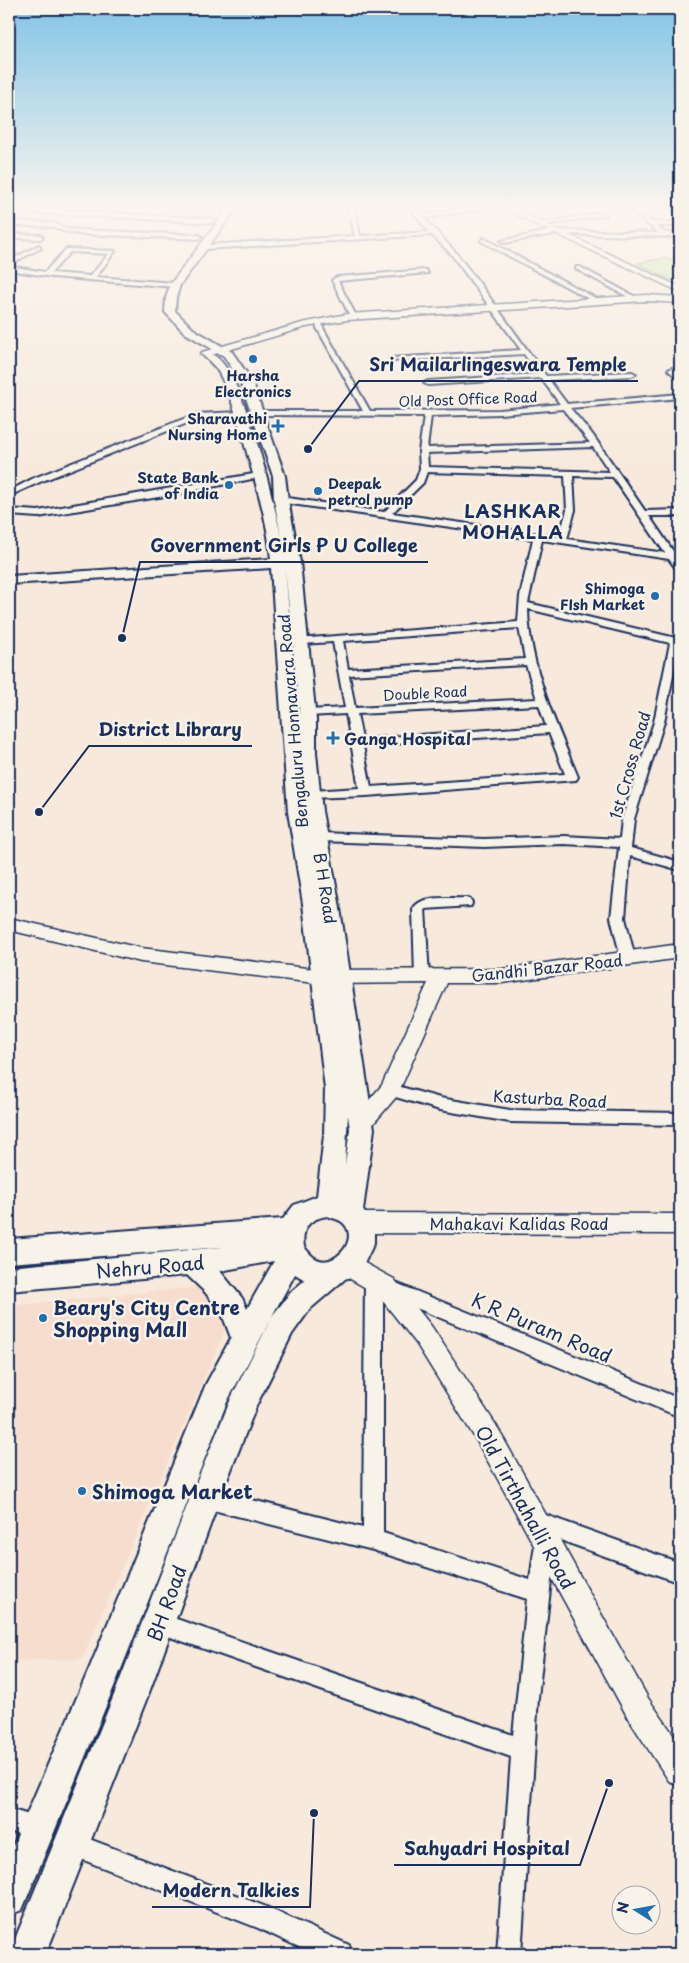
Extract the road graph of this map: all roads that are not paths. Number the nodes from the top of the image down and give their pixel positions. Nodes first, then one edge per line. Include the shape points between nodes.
1 (171, 298) edge
2 (344, 298) edge
3 (486, 298) edge
4 (592, 298) edge
5 (641, 298) joint
6 (597, 300) junction
7 (680, 300) edge
8 (493, 307) junction
9 (158, 313) dead end
10 (353, 316) junction
11 (319, 322) junction
12 (221, 351) junction
13 (526, 352) junction
14 (206, 354) junction
15 (391, 360) dead end
16 (538, 369) junction
17 (672, 370) dead end
18 (492, 372) dead end
19 (632, 374) dead end
20 (544, 377) junction
21 (680, 378) edge
22 (428, 383) dead end
23 (680, 396) edge
24 (238, 402) junction
25 (565, 407) junction
26 (257, 413) junction
27 (240, 414) junction
28 (368, 414) junction
29 (428, 414) junction
30 (199, 416) junction
31 (596, 445) junction
32 (423, 450) junction
33 (424, 469) junction
34 (569, 474) junction
35 (259, 475) junction
36 (616, 476) junction
37 (9, 494) edge
38 (281, 500) junction
39 (9, 512) edge
40 (680, 513) edge
41 (643, 514) junction
42 (386, 515) junction
43 (538, 537) junction
44 (562, 541) junction
45 (676, 557) edge
46 (286, 563) junction
47 (680, 568) edge
48 (9, 580) edge
49 (523, 605) junction
50 (524, 625) junction
51 (337, 638) junction
52 (301, 641) junction
53 (677, 641) edge
54 (531, 662) junction
55 (345, 672) junction
56 (544, 702) junction
57 (350, 711) junction
58 (308, 713) junction
59 (554, 729) junction
60 (356, 743) junction
61 (366, 792) junction
62 (311, 795) junction
63 (318, 837) junction
64 (626, 846) junction
65 (680, 866) edge
66 (466, 904) dead end
67 (9, 924) edge
68 (680, 951) edge
69 (628, 958) junction
70 (331, 977) junction
71 (431, 977) junction
72 (390, 1090) junction
73 (680, 1119) edge
74 (361, 1124) junction
75 (346, 1214) junction
76 (680, 1224) edge
77 (291, 1243) junction
78 (9, 1251) edge
79 (193, 1263) junction
80 (341, 1268) junction
81 (9, 1279) edge
82 (380, 1284) junction
83 (245, 1339) junction
84 (680, 1408) edge
85 (205, 1498) junction
86 (540, 1531) junction
87 (373, 1540) junction
88 (680, 1573) edge
89 (538, 1592) junction
90 (159, 1623) junction
91 (524, 1750) junction
92 (680, 1770) edge
93 (9, 1820) edge
94 (38, 1828) junction
95 (71, 1844) junction
96 (9, 1898) edge
97 (26, 1954) edge
98 (340, 1954) edge
99 (509, 1954) edge

1 - 12 main road via 170,312 189,332
2 - 10 street
3 - 8 street
4 - 6 street
5 - 6 street
5 - 7 street
6 - 8 street
8 - 10 street
8 - 13 street
9 - 14 main road via 168,326
10 - 11 street
11 - 12 street
11 - 28 street
12 - 14 street
12 - 26 main road via 228,354 246,381
13 - 15 street
13 - 16 street
14 - 24 main road via 215,359 224,372
16 - 18 street
16 - 20 street
17 - 21 street
19 - 20 street
20 - 22 street
20 - 25 street
23 - 25 street, Old Post Office Road
24 - 27 main road
24 - 30 street
25 - 29 street, Old Post Office Road
25 - 31 street
26 - 28 street, Old Post Office Road
26 - 38 main road via 280,476
27 - 30 street
27 - 35 main road
28 - 29 street, Old Post Office Road
29 - 32 street
30 - 37 street
31 - 32 street
31 - 36 street
32 - 33 street
33 - 34 street
33 - 42 street via 420,481
34 - 36 street
34 - 44 street via 571,510
35 - 39 street via 38,514
35 - 46 main road
36 - 41 street
38 - 42 street
38 - 46 main road
40 - 41 street
41 - 45 street
42 - 43 street
43 - 44 street
43 - 49 street
44 - 45 street
45 - 47 street
46 - 48 main road
46 - 52 main road, B H Road
46 - 70 main road, Bengaluru Honnavara Road via 287,658 298,812
49 - 50 street
49 - 53 street
50 - 51 street
50 - 54 street
51 - 52 street
51 - 55 street
52 - 58 main road, B H Road
53 - 64 street, 1st Cross Road via 659,722 628,819
54 - 55 street
54 - 56 street
55 - 57 street
56 - 57 street, Double Road
56 - 59 street
57 - 58 street, Double Road
57 - 60 street
58 - 62 main road, B H Road
59 - 60 street
59 - 61 street via 572,777
60 - 61 street
61 - 62 street
62 - 63 main road, B H Road
63 - 64 street via 484,843 564,840
63 - 70 main road, B H Road
64 - 65 street
64 - 69 street, 1st Cross Road via 618,918
66 - 71 street via 427,904 419,910
67 - 70 street, Gandhi Bazar Road via 141,955
68 - 69 street, Gandhi Bazar Road
69 - 71 street, Gandhi Bazar Road via 502,976
70 - 71 street, Gandhi Bazar Road
70 - 74 main road, B H Road
70 - 75 main road, Bengaluru Honnavara Road via 338,1088 336,1135
71 - 72 street
72 - 73 street, Kasturba Road via 440,1104 510,1116
72 - 74 street
74 - 75 main road, B H Road
75 - 76 street, Mahakavi Kalidas Road
75 - 77 main road via 315,1206 304,1211 296,1219
75 - 80 main road via 362,1234 361,1246 356,1256
77 - 78 main road, Nehru Road
77 - 79 main road, Nehru Road
77 - 80 main road via 299,1262 309,1269 322,1272
77 - 83 main road, BH Road
79 - 81 main road, Nehru Road
79 - 83 main road via 233,1307
80 - 82 street, Old Tirthahalli Road
80 - 85 main road, BH Road via 301,1300 282,1326 246,1396
82 - 84 street, K R Puram Road
82 - 86 street, Old Tirthahalli Road via 424,1336 487,1434
82 - 87 street
83 - 94 main road, BH Road via 216,1394
85 - 87 street
85 - 90 main road, BH Road
86 - 88 street
86 - 89 street
86 - 92 street, Old Tirthahalli Road via 638,1708
87 - 89 street
89 - 91 street
90 - 91 street
90 - 95 main road, BH Road
91 - 99 street
93 - 94 street
94 - 96 main road, BH Road
95 - 97 main road, BH Road
95 - 98 street via 264,1918

